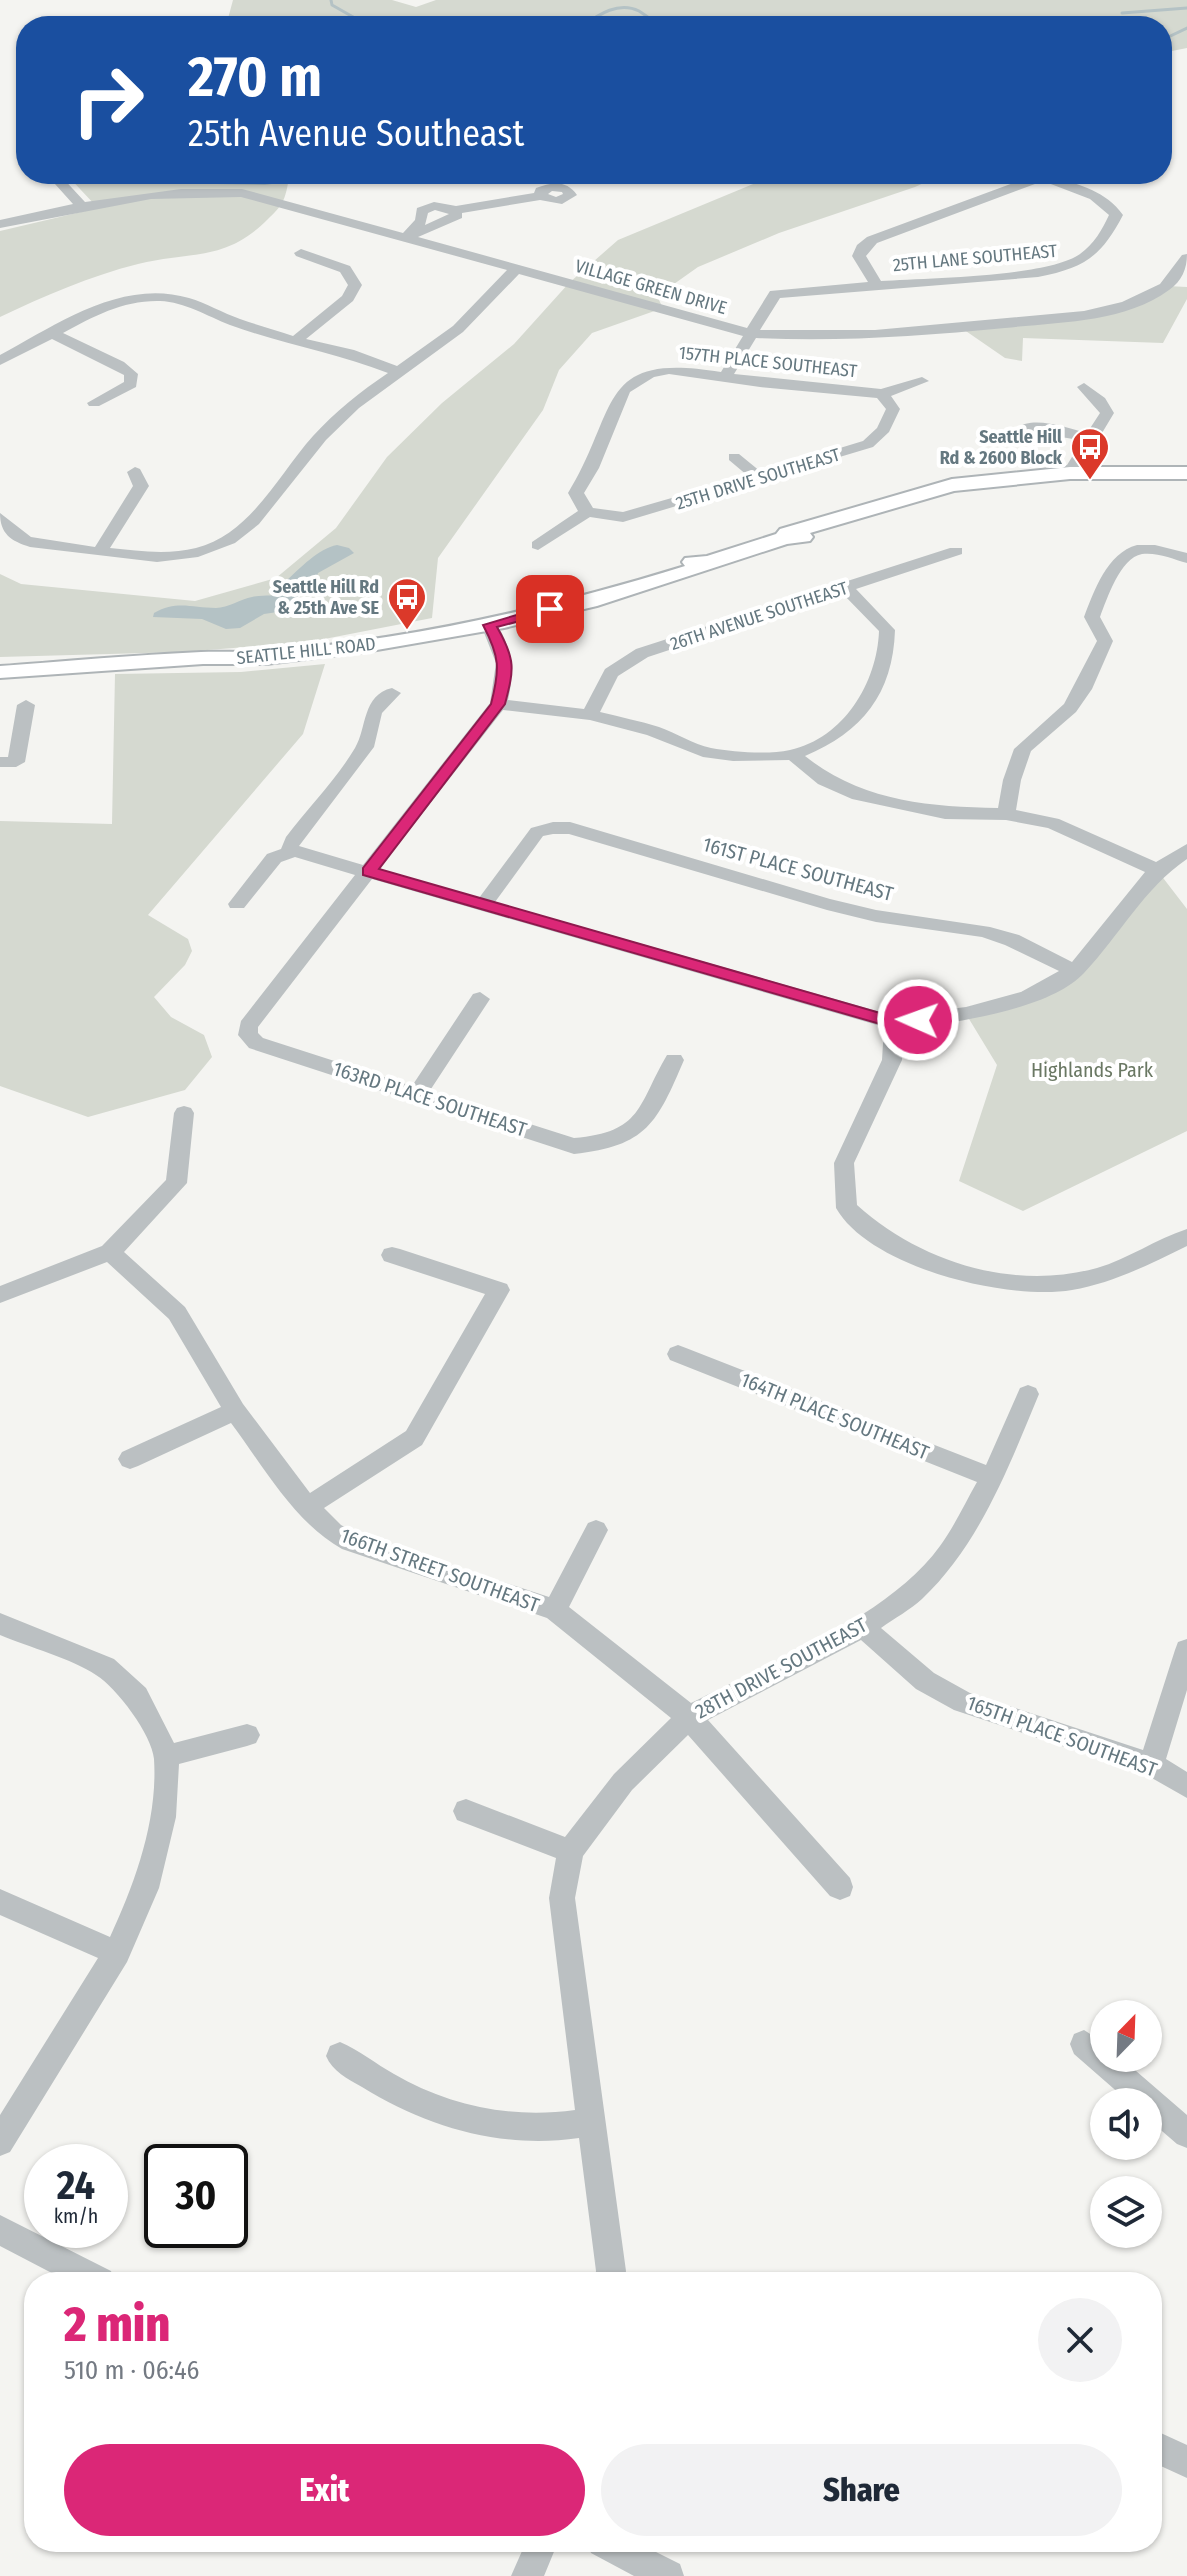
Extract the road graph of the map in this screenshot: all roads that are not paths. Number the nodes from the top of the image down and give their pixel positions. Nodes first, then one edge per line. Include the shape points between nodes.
1 (63, 184) edge
2 (72, 184) edge
3 (1025, 184) edge
4 (1065, 184) edge
5 (541, 196) dead end
6 (87, 207) junction
7 (0, 224) edge
8 (0, 231) edge
9 (408, 237) junction
10 (301, 253) dead end
11 (1185, 263) edge
12 (517, 268) junction
13 (760, 284) dead end
14 (876, 285) junction
15 (775, 294) junction
16 (54, 334) junction
17 (752, 334) junction
18 (295, 341) junction
19 (0, 361) edge
20 (397, 371) junction
21 (726, 376) junction
22 (922, 381) dead end
23 (1084, 387) dead end
24 (882, 394) junction
25 (94, 403) dead end
26 (1024, 428) dead end
27 (1091, 438) junction
28 (734, 457) dead end
29 (1186, 471) edge
30 (135, 472) dead end
31 (1070, 473) junction
32 (760, 478) junction
33 (587, 512) junction
34 (0, 518) edge
35 (538, 545) dead end
36 (956, 551) dead end
37 (100, 552) junction
38 (1187, 558) edge
39 (846, 588) junction
40 (489, 625) junction
41 (0, 672) edge
42 (392, 693) dead end
43 (498, 704) junction
44 (26, 705) dead end
45 (590, 715) junction
46 (793, 755) junction
47 (8, 762) edge
48 (1006, 814) junction
49 (291, 849) junction
50 (1187, 850) edge
51 (1157, 870) junction
52 (369, 871) junction
53 (485, 903) junction
54 (237, 904) dead end
55 (1075, 971) junction
56 (480, 999) dead end
57 (894, 1023) junction
58 (674, 1060) dead end
59 (418, 1093) junction
60 (184, 1113) dead end
61 (1187, 1237) edge
62 (110, 1252) junction
63 (392, 1255) dead end
64 (0, 1295) edge
65 (678, 1354) dead end
66 (1028, 1394) dead end
67 (235, 1411) junction
68 (130, 1459) dead end
69 (992, 1478) junction
70 (307, 1507) junction
71 (596, 1530) dead end
72 (555, 1610) junction
73 (0, 1624) edge
74 (863, 1627) junction
75 (1187, 1650) edge
76 (689, 1717) junction
77 (247, 1735) dead end
78 (167, 1756) junction
79 (1151, 1764) junction
80 (1187, 1786) edge
81 (466, 1811) dead end
82 (570, 1851) junction
83 (840, 1887) dead end
84 (0, 1902) edge
85 (117, 1953) junction
86 (1084, 2044) dead end
87 (340, 2056) dead end
88 (593, 2122) junction
89 (1187, 2134) edge
90 (0, 2142) edge
91 (0, 2230) edge
92 (81, 2272) edge
93 (611, 2272) edge
94 (1162, 2450) edge
95 (1187, 2462) edge
96 (538, 2552) edge
97 (621, 2552) edge
98 (527, 2576) edge
99 (668, 2576) edge

1 - 6 street
2 - 6 street
3 - 14 street via 872,240 859,256
4 - 14 street, 25TH LANE SOUTHEAST via 1103,201 1116,215 1103,242 1080,263 1038,273
5 - 9 street via 455,210 452,220
6 - 7 street, VILLAGE GREEN DRIVE
6 - 8 street, VILLAGE GREEN DRIVE
6 - 9 street, VILLAGE GREEN DRIVE via 166,192 242,193
9 - 12 street, VILLAGE GREEN DRIVE
10 - 18 street via 345,269 355,285 348,298
11 - 17 street, VILLAGE GREEN DRIVE via 1167,286 1131,303 1072,316 819,338
12 - 17 street, VILLAGE GREEN DRIVE
12 - 20 street via 471,318
13 - 15 street
14 - 15 street, 25TH LANE SOUTHEAST
15 - 17 street
16 - 18 street via 96,309 160,297
16 - 19 street
16 - 25 street via 131,374 131,384
17 - 21 street
18 - 20 street
20 - 37 street via 319,438 263,513 242,532 211,550 168,558
21 - 24 street, 157TH PLACE SOUTHEAST
21 - 33 street, 157TH PLACE SOUTHEAST via 669,370 650,373 624,390 578,486 576,493
22 - 24 street
23 - 27 street via 1107,413
24 - 32 street, 25TH DRIVE SOUTHEAST via 893,409 879,437
26 - 27 street
27 - 31 street
28 - 32 street
29 - 31 main road, SEATTLE HILL ROAD
30 - 37 street via 141,486
31 - 40 main road, SEATTLE HILL ROAD via 963,486 590,602
32 - 33 street, 25TH DRIVE SOUTHEAST via 623,517
33 - 35 street
34 - 37 street via 17,536
36 - 39 street, 26TH AVENUE SOUTHEAST
38 - 48 street via 1135,550 1124,555 1092,617 1105,641 1070,708 1023,749
39 - 45 street, 26TH AVENUE SOUTHEAST via 625,661 611,673
39 - 46 street via 887,630 888,647 855,719 834,736
40 - 41 main road, SEATTLE HILL ROAD via 200,666 67,674 55,669
40 - 43 street via 504,651
42 - 49 street via 374,711 365,747
43 - 45 street
43 - 52 street
44 - 47 street
45 - 46 street via 653,731 703,752
46 - 48 street via 824,780 858,795 945,813
48 - 51 street via 1053,823
49 - 52 street
49 - 54 street via 274,858
50 - 51 street
51 - 55 street
52 - 53 street
52 - 59 street, 163RD PLACE SOUTHEAST via 248,1026 248,1035 256,1043
53 - 55 street, 161ST PLACE SOUTHEAST via 537,832 570,828 876,916 983,931
53 - 57 street
55 - 57 street via 1015,1001 966,1014
56 - 59 street
57 - 61 street via 892,1060 844,1163 847,1208 880,1236 980,1277 1053,1286 1098,1276
58 - 59 street, 163RD PLACE SOUTHEAST via 651,1112 638,1129 615,1141 574,1146
60 - 62 street via 176,1183
62 - 64 street
62 - 67 street via 177,1313
63 - 70 street via 499,1290 414,1438
65 - 69 street, 164TH PLACE SOUTHEAST
66 - 69 street, 28TH DRIVE SOUTHEAST
67 - 68 street
67 - 70 street
69 - 74 street, 28TH DRIVE SOUTHEAST via 948,1554 912,1593
70 - 72 street, 166TH STREET SOUTHEAST via 351,1542
71 - 72 street
72 - 76 street, 166TH STREET SOUTHEAST
73 - 78 street via 105,1667 137,1696
74 - 76 street, 28TH DRIVE SOUTHEAST
74 - 79 street, 165TH PLACE SOUTHEAST via 925,1681 963,1702
75 - 79 street
76 - 82 street, 28TH DRIVE SOUTHEAST via 623,1782
76 - 83 street, 166TH STREET SOUTHEAST
77 - 78 street
78 - 85 street via 163,1817 146,1888
79 - 80 street, 165TH PLACE SOUTHEAST
81 - 82 street
82 - 88 street, 28TH DRIVE SOUTHEAST via 562,1898
84 - 85 street
85 - 90 street
86 - 89 street
87 - 88 street via 382,2086 441,2113 526,2128
88 - 93 street, 28TH DRIVE SOUTHEAST
91 - 92 street
94 - 95 street
96 - 98 street
97 - 99 street

